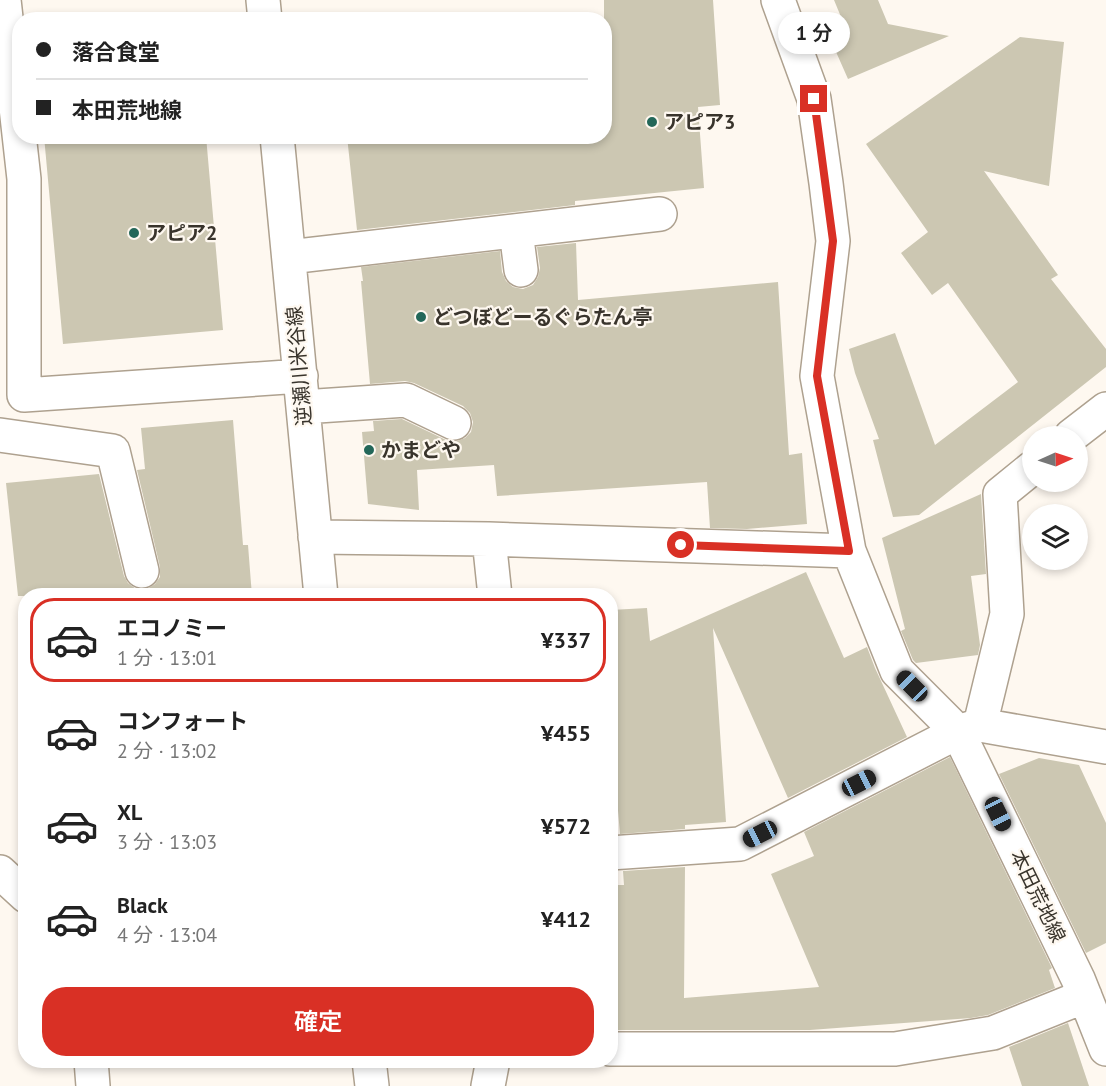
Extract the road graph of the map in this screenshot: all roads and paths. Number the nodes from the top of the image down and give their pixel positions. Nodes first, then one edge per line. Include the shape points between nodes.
1 (3, 0) edge
2 (778, 0) edge
3 (12, 77) edge
4 (20, 144) edge
5 (278, 144) edge
6 (660, 214) dead end
7 (516, 231) junction
8 (289, 257) junction
9 (521, 270) dead end
10 (302, 391) junction
11 (12, 392) edge
12 (1106, 409) edge
13 (454, 423) dead end
14 (1084, 426) edge
15 (0, 435) edge
16 (1022, 476) edge
17 (315, 537) junction
18 (489, 539) junction
19 (849, 551) junction
20 (142, 571) dead end
21 (320, 588) edge
22 (494, 588) edge
23 (969, 729) junction
24 (1106, 747) edge
25 (618, 852) edge
26 (0, 872) edge
27 (18, 889) edge
28 (1085, 996) junction
29 (618, 1049) edge
30 (1106, 1049) edge
31 (92, 1068) edge
32 (370, 1068) edge
33 (492, 1068) edge
34 (93, 1086) edge
35 (372, 1086) edge
36 (489, 1086) edge

1 - 3 street
2 - 19 street, 本田荒地線 via 814,99 826,183 833,241 817,376
4 - 11 street via 24,179
5 - 8 street, 逆瀬川米谷線
6 - 7 street
7 - 8 street
7 - 9 street
8 - 10 street, 逆瀬川米谷線
10 - 11 street
10 - 13 street via 406,400
10 - 17 street, 逆瀬川米谷線
12 - 14 street
15 - 20 street via 113,451
16 - 23 street via 1000,494 1007,614
17 - 18 street
17 - 21 street, 逆瀬川米谷線
18 - 19 street
18 - 22 street
19 - 23 street, 本田荒地線 via 897,671
23 - 24 street
23 - 25 street via 740,844
23 - 28 street, 本田荒地線
26 - 27 street
28 - 29 street via 993,1033 895,1049
28 - 30 street, 本田荒地線
31 - 34 street
32 - 35 street
33 - 36 street

